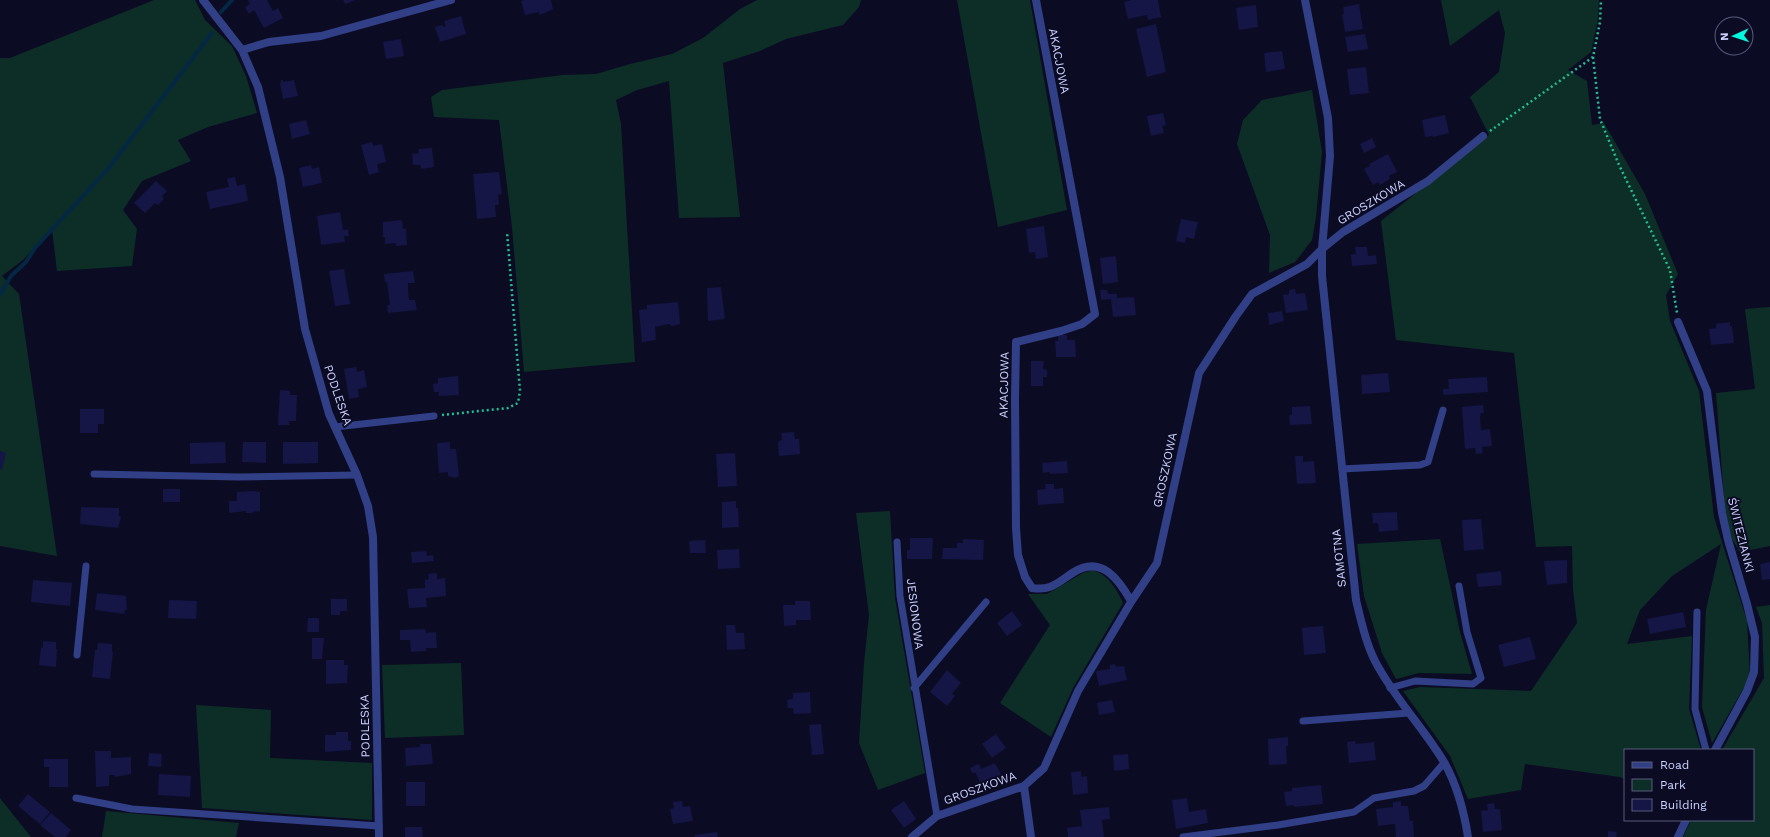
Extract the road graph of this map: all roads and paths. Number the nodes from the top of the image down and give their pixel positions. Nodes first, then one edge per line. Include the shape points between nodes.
1 (203, 0) edge
2 (451, 0) edge
3 (1036, 0) edge
4 (1305, 0) edge
5 (1601, 0) edge
6 (242, 50) junction
7 (1593, 56) junction
8 (1483, 136) joint
9 (507, 232) dead end
10 (1322, 249) junction
11 (1678, 322) joint
12 (1443, 410) dead end
13 (434, 416) joint
14 (335, 427) junction
15 (1342, 469) junction
16 (94, 474) dead end
17 (358, 476) junction
18 (897, 542) dead end
19 (86, 566) dead end
20 (1459, 586) dead end
21 (1131, 601) junction
22 (986, 602) dead end
23 (1697, 612) dead end
24 (77, 655) dead end
25 (914, 688) junction
26 (1390, 688) junction
27 (1409, 713) junction
28 (1303, 721) dead end
29 (1706, 749) edge
30 (1716, 749) edge
31 (1444, 763) junction
32 (1024, 786) junction
33 (76, 798) dead end
34 (937, 816) junction
35 (1686, 821) edge
36 (379, 826) junction
37 (379, 837) edge
38 (912, 837) edge
39 (1031, 837) edge
40 (1183, 837) edge
41 (1468, 837) edge
42 (1678, 837) edge

1 - 6 street, PODLESKA
2 - 6 street via 321,36 269,42
3 - 21 street, AKACJOWA via 1095,314 1082,324 1061,332 1016,342 1015,453 1018,555 1025,577 1032,588 1042,590 1052,587 1075,571 1092,566 1103,569 1117,578
4 - 10 street, SAMOTNA via 1328,118 1330,156
5 - 7 path via 1600,22
6 - 14 street, PODLESKA via 260,94 280,177 305,329
7 - 8 path
7 - 11 path via 1600,119 1619,166 1670,270
8 - 10 street, GROSZKOWA via 1428,181 1343,232
9 - 13 path via 520,391 518,403 508,408
10 - 15 street, SAMOTNA via 1322,276
10 - 21 street, GROSZKOWA via 1307,264 1252,294 1199,373 1157,563
11 - 30 street, ŚWITEZIANKI via 1707,391 1722,513 1755,637 1754,672 1747,691
12 - 15 lane via 1428,462 1420,465
13 - 14 lane
14 - 17 street, PODLESKA
15 - 26 street, SAMOTNA via 1356,600 1374,660
16 - 17 lane
17 - 36 street, PODLESKA via 368,506 373,537
18 - 25 lane, JESIONOWA via 900,596
19 - 24 lane
20 - 26 lane via 1466,632 1481,678 1473,684 1415,682
21 - 32 street, GROSZKOWA via 1078,691 1044,768
22 - 25 lane, JESIONOWA
23 - 29 lane via 1695,709
25 - 34 lane, JESIONOWA
26 - 27 street, SAMOTNA
27 - 28 lane
27 - 31 street, SAMOTNA
31 - 40 lane via 1424,786 1414,791 1374,798 1354,812
31 - 41 street, SAMOTNA via 1464,811
32 - 34 street, GROSZKOWA
32 - 39 street
33 - 36 lane via 132,809
34 - 38 street, GROSZKOWA
35 - 42 street
36 - 37 street, PODLESKA

